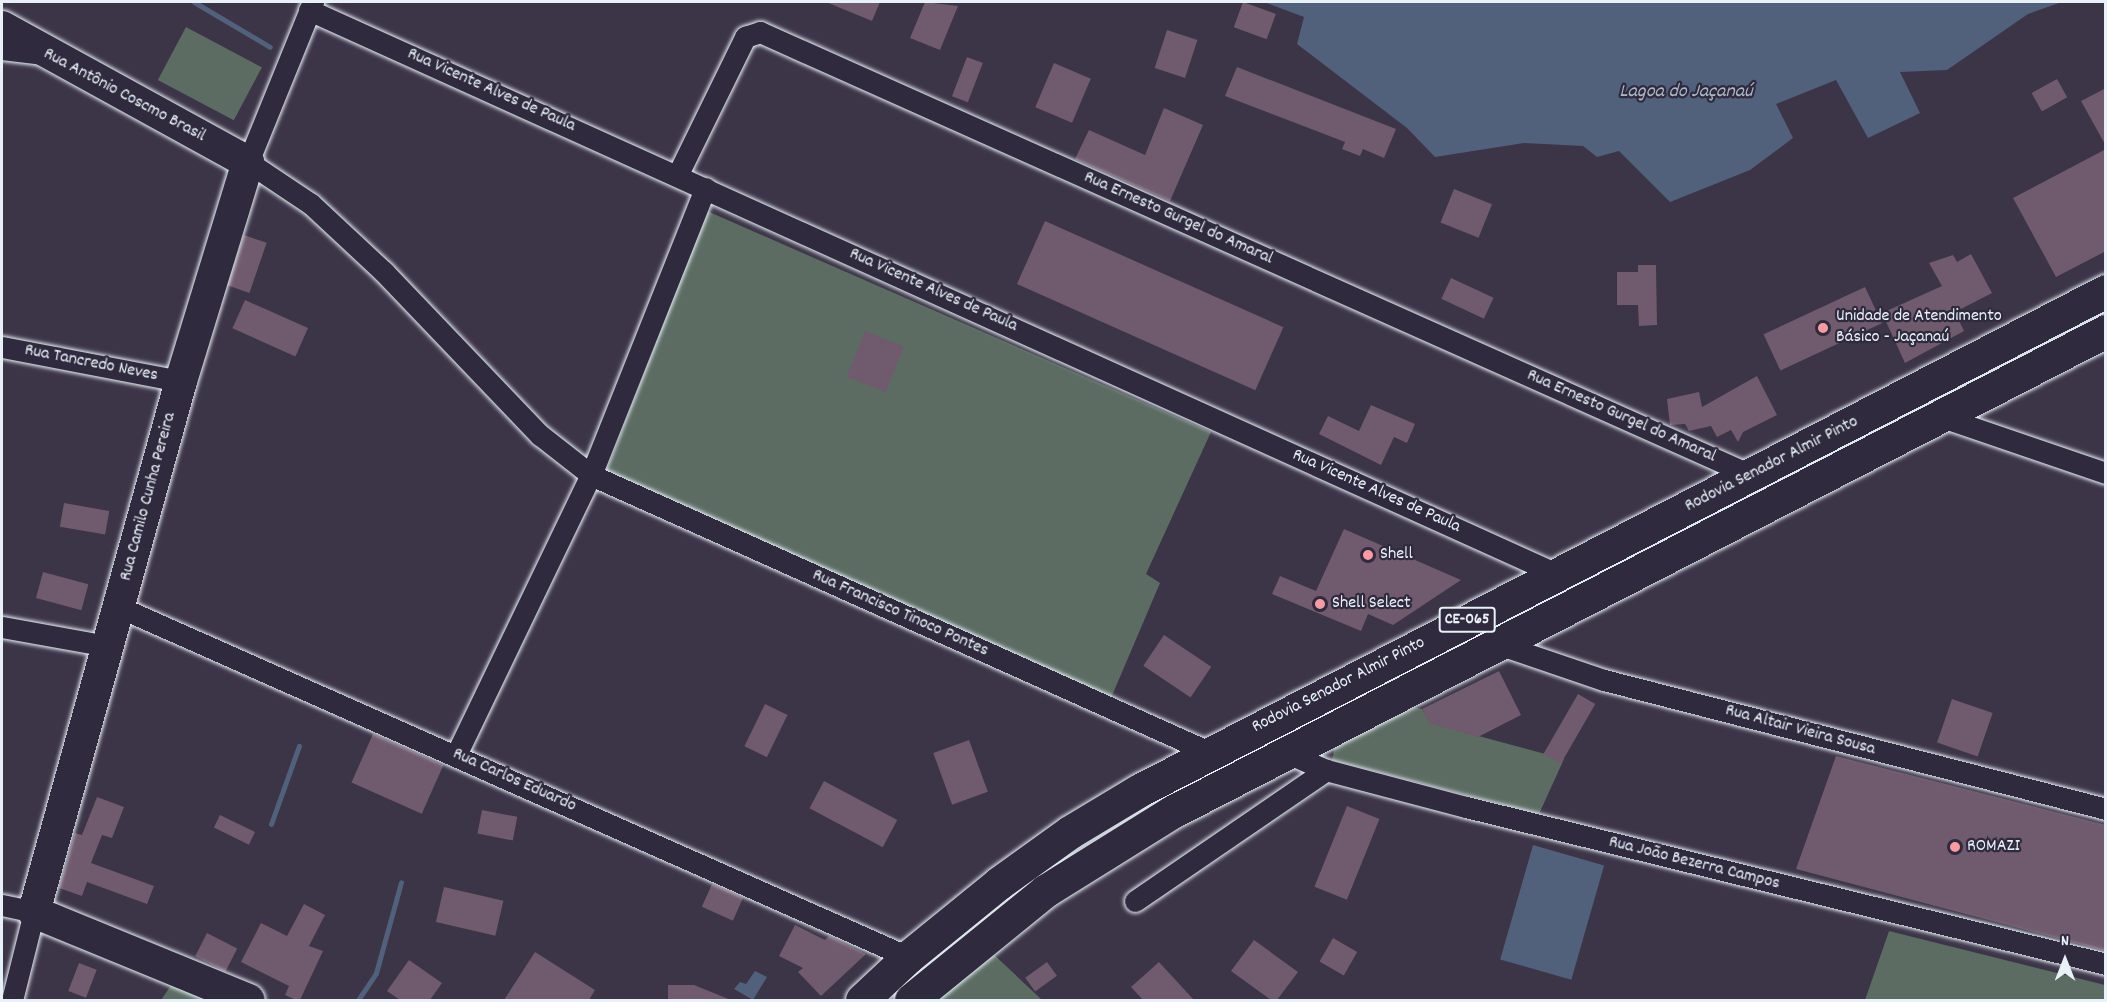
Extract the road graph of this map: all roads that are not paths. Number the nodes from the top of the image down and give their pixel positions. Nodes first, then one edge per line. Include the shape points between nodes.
1 (311, 6) edge
2 (2, 27) edge
3 (2, 49) edge
4 (47, 55) junction
5 (248, 162) junction
6 (678, 174) junction
7 (705, 188) junction
8 (2106, 291) edge
9 (2106, 331) edge
10 (2, 346) edge
11 (181, 381) junction
12 (1942, 417) junction
13 (2106, 473) edge
14 (591, 475) junction
15 (1751, 476) junction
16 (1557, 573) junction
17 (119, 608) junction
18 (2, 627) edge
19 (1498, 644) junction
20 (108, 646) junction
21 (1209, 752) junction
22 (1285, 752) junction
23 (456, 755) junction
24 (1326, 770) junction
25 (2106, 809) edge
26 (1135, 901) dead end
27 (2, 905) edge
28 (34, 912) junction
29 (908, 957) junction
30 (2106, 964) edge
31 (12, 1000) edge
32 (249, 1000) edge
33 (862, 1000) edge
34 (911, 1000) edge

1 - 5 street, Rua Camilo Cunha Pereira
1 - 6 street, Rua Vicente Alves de Paula
2 - 4 street, Rua Antônio Coscmo Brasil
3 - 4 street
4 - 5 street, Rua Antônio Coscmo Brasil
5 - 11 street, Rua Camilo Cunha Pereira
5 - 14 street, Rua Francisco Tinoco Pontes via 311,204 384,272 540,435
6 - 7 street, Rua Vicente Alves de Paula
6 - 15 street, Rua Ernesto Gurgel do Amaral via 745,37 760,32
7 - 14 street
7 - 16 street, Rua Vicente Alves de Paula
8 - 15 main road, Rodovia Senador Almir Pinto / CE-065
9 - 12 main road, Rodovia Senador Almir Pinto / CE-065
10 - 11 street, Rua Tancredo Neves
11 - 17 street, Rua Camilo Cunha Pereira
12 - 13 street
12 - 19 main road, Rodovia Senador Almir Pinto / CE-065
14 - 21 street, Rua Francisco Tinoco Pontes
14 - 23 street
15 - 16 main road, Rodovia Senador Almir Pinto / CE-065
16 - 21 main road, Rodovia Senador Almir Pinto / CE-065
17 - 20 street, Rua Camilo Cunha Pereira
17 - 23 street, Rua Carlos Eduardo
18 - 20 street
19 - 22 main road, Rodovia Senador Almir Pinto / CE-065
19 - 25 street, Rua Altair Vieira Sousa via 1604,680
20 - 28 street, Rua Camilo Cunha Pereira
21 - 29 main road, Rodovia Senador Almir Pinto / CE-065 via 1070,832
22 - 24 street, Rua João Bezerra Campos
22 - 34 main road, Rodovia Senador Almir Pinto / CE-065 via 1116,844 1045,891
23 - 29 street, Rua Carlos Eduardo
24 - 26 street
24 - 30 street, Rua João Bezerra Campos
27 - 28 street
28 - 31 street, Rua Camilo Cunha Pereira
28 - 32 street
29 - 33 main road, Rodovia Senador Almir Pinto / CE-065

